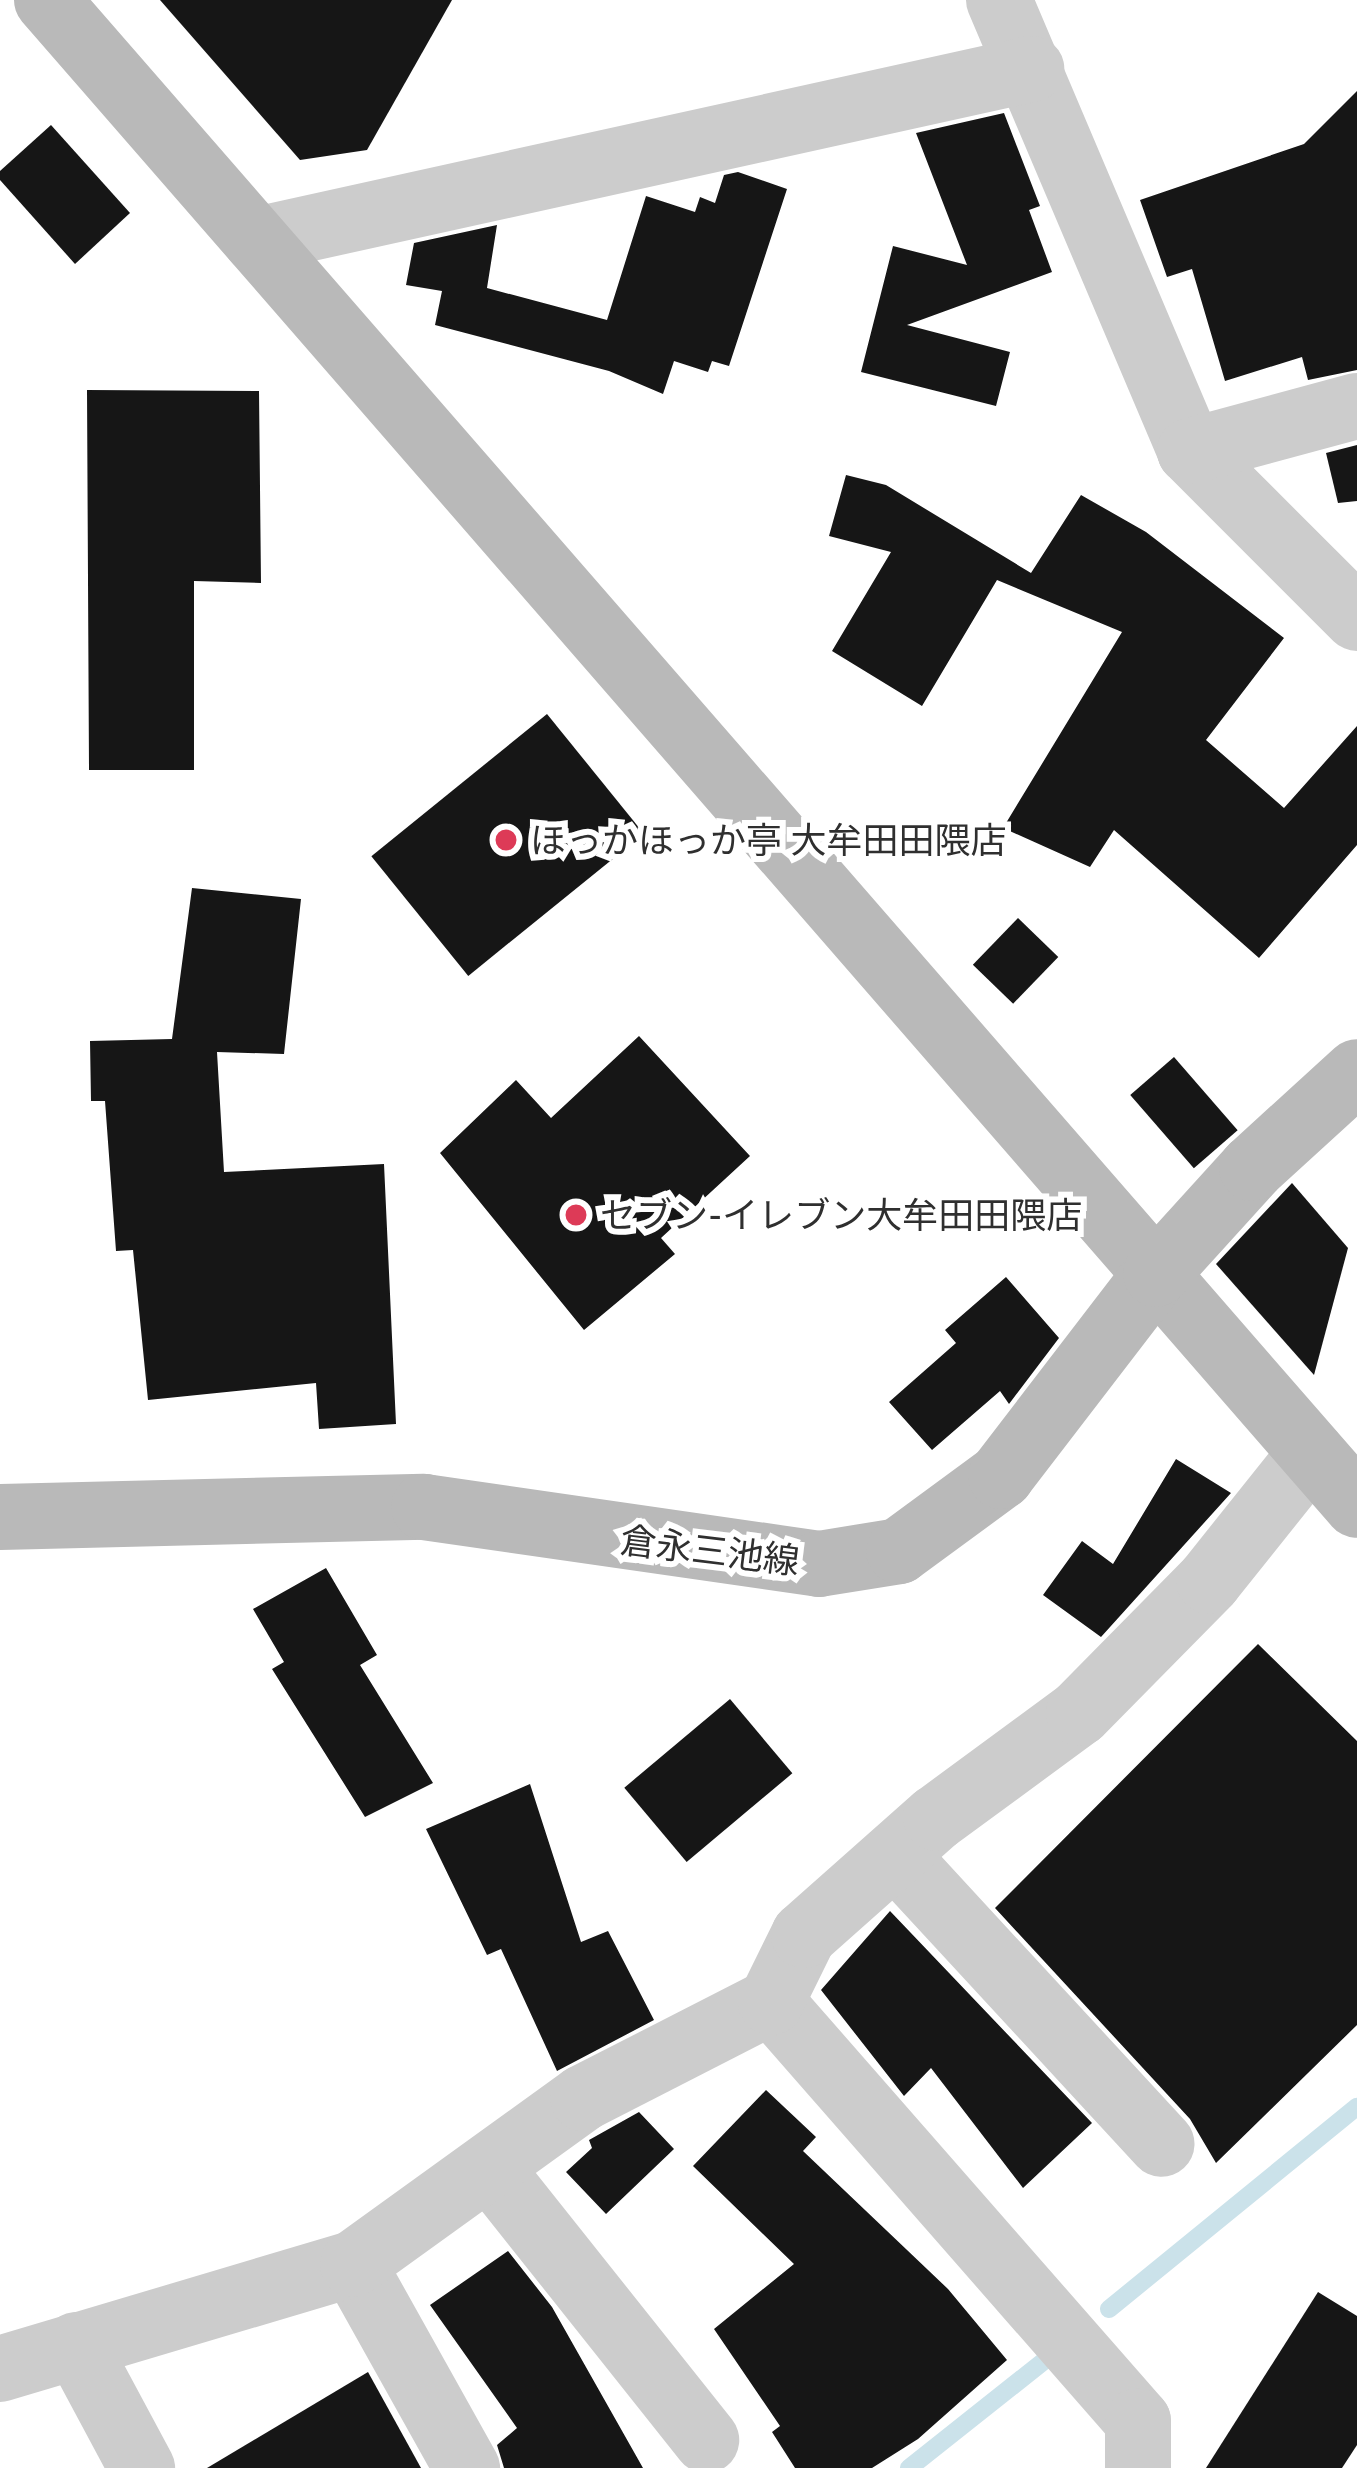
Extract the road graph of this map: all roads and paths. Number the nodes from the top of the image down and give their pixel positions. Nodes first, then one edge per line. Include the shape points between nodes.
1 (47, 0) edge
2 (999, 0) edge
3 (1031, 69) junction
4 (256, 240) junction
5 (1357, 406) edge
6 (1190, 451) junction
7 (1357, 618) edge
8 (1357, 1072) edge
9 (1156, 1274) junction
10 (1311, 1453) junction
11 (1357, 1505) edge
12 (0, 1517) edge
13 (895, 1855) junction
14 (771, 2002) junction
15 (1162, 2144) dead end
16 (489, 2167) junction
17 (353, 2264) junction
18 (76, 2345) junction
19 (0, 2369) edge
20 (706, 2440) dead end
21 (142, 2468) edge
22 (467, 2468) edge
23 (1138, 2468) edge

1 - 4 street
2 - 3 street
3 - 4 street
3 - 6 street
4 - 9 street
5 - 6 street
6 - 7 street
8 - 9 street, 倉永三池線 via 1252,1168
9 - 10 street
9 - 12 street, 倉永三池線 via 1001,1476 899,1551 819,1564 424,1507
10 - 11 street
10 - 13 street via 1209,1581 1079,1713
13 - 14 street via 805,1935
13 - 15 street
14 - 16 street via 584,2098
14 - 23 street via 1138,2421
16 - 17 street
16 - 20 street
17 - 18 street
17 - 22 street
18 - 19 street
18 - 21 street

